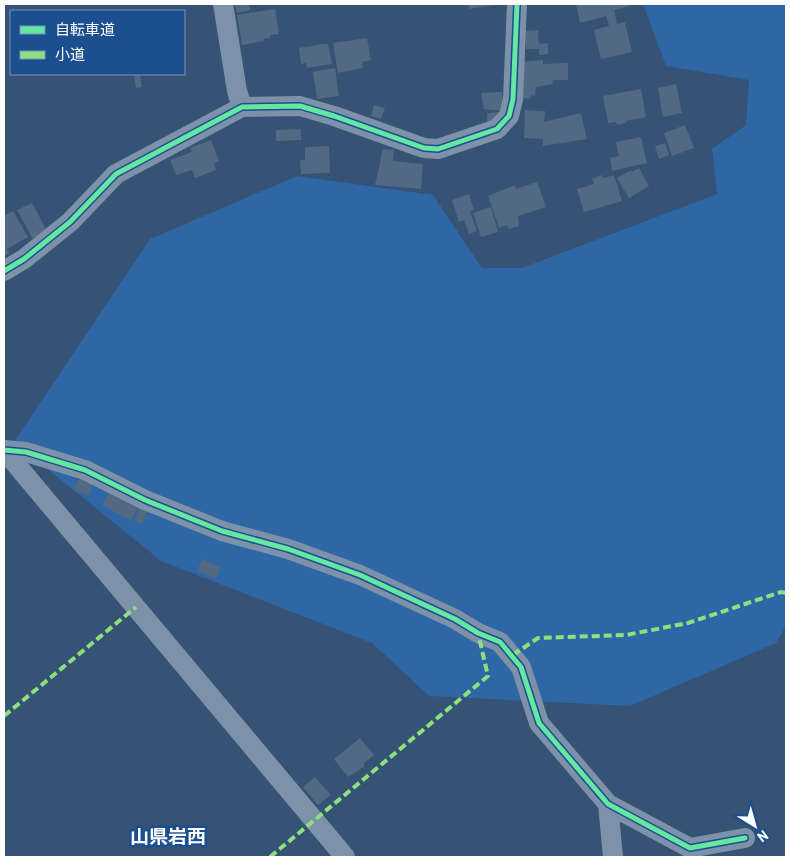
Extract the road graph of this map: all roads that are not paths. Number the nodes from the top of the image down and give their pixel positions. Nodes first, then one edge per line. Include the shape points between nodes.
1 (224, 4) edge
2 (517, 4) edge
3 (242, 107) junction
4 (4, 271) edge
5 (608, 804) junction
6 (745, 838) dead end
7 (345, 857) edge
8 (613, 857) edge

1 - 3 street
2 - 3 street via 513,99 508,116 497,129 438,149 424,148 300,106
3 - 4 street via 116,174 70,222
5 - 6 street via 690,848
5 - 7 street via 539,723 521,667 500,642 360,575 288,549 222,531 145,500 85,470 26,452 4,450
5 - 8 street

